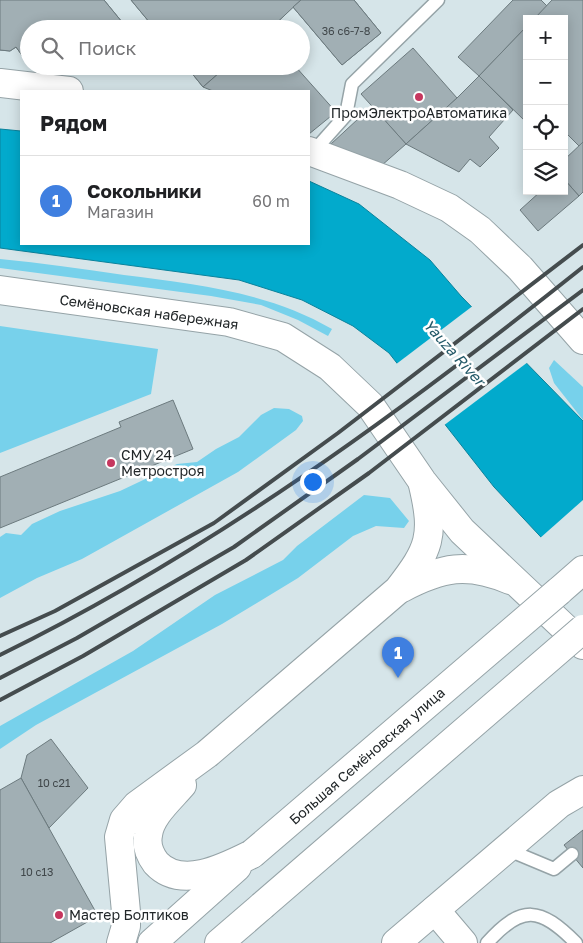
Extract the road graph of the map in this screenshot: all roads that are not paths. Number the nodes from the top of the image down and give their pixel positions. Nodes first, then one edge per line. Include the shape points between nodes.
1 (438, 0) edge
2 (0, 82) edge
3 (61, 90) edge
4 (311, 151) edge
5 (0, 290) edge
6 (582, 339) edge
7 (422, 481) junction
8 (583, 570) edge
9 (515, 582) junction
10 (398, 590) junction
11 (583, 629) edge
12 (583, 645) edge
13 (207, 754) junction
14 (583, 770) edge
15 (583, 790) edge
16 (559, 804) junction
17 (506, 849) junction
18 (572, 854) dead end
19 (237, 863) junction
20 (262, 906) junction
21 (435, 910) junction
22 (121, 943) edge
23 (152, 943) edge
24 (219, 943) edge
25 (245, 943) edge
26 (396, 943) edge
27 (463, 943) edge
28 (487, 943) edge
29 (576, 943) edge

1 - 4 lane via 352,84 346,114
2 - 3 main road
4 - 6 main road via 400,185 449,208 480,230 520,268
5 - 7 main road, Семёновская набережная via 229,322 283,337 330,367 370,405
7 - 9 main road, Семёновская набережная via 462,531
7 - 10 main road via 430,520 428,541 419,563
8 - 19 main road, Большая Семёновская улица, bridge
9 - 10 main road via 488,570 464,568 428,574
9 - 12 main road, Семёновская набережная
10 - 13 main road
11 - 20 main road, bridge
13 - 19 main road via 154,818 148,834 148,850 161,868 178,876 198,875
13 - 22 main road via 136,805 124,820 119,837 126,912
14 - 16 main road
15 - 16 main road
16 - 17 main road
17 - 18 lane via 554,869
17 - 21 main road
19 - 23 main road, Большая Семёновская улица
20 - 24 main road
20 - 25 main road
21 - 26 main road
21 - 27 main road
28 - 29 lane via 503,925 528,914 560,926

